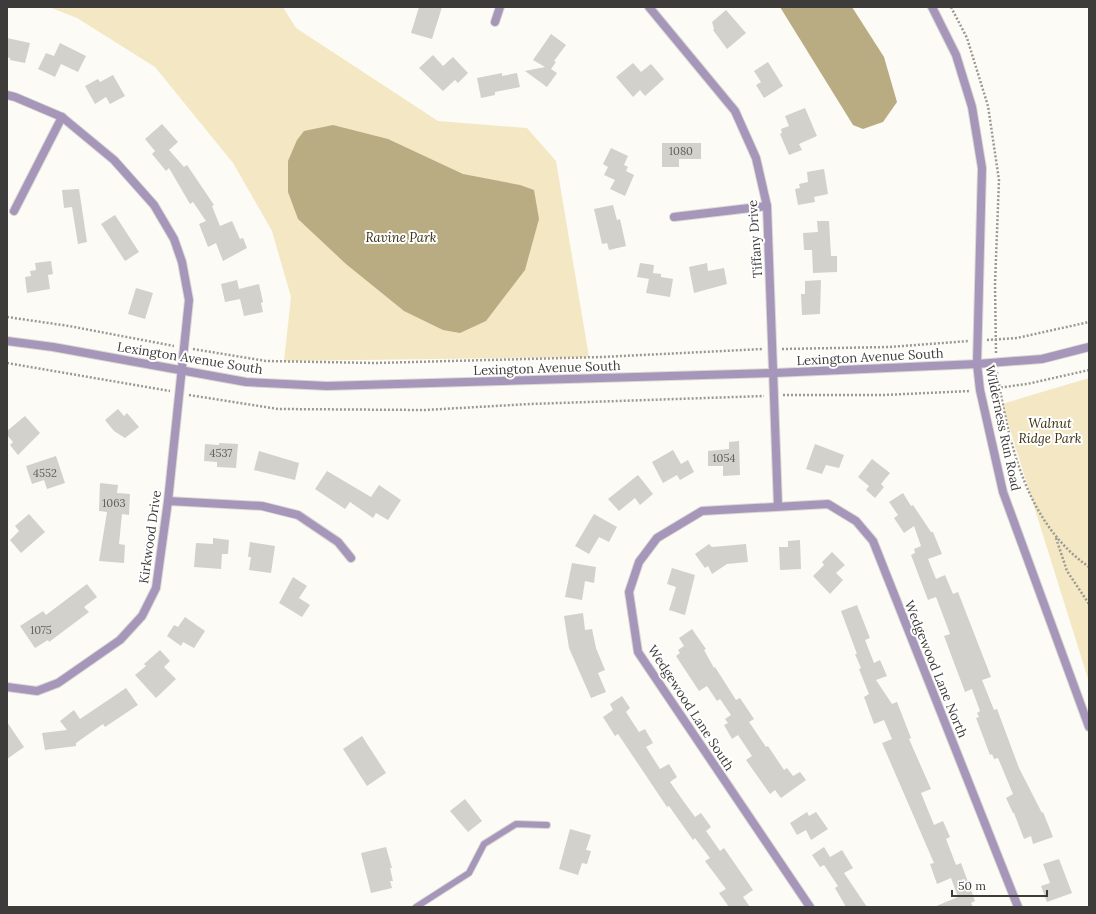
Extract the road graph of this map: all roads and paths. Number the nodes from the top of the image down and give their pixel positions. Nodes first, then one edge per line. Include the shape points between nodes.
1 (500, 7) edge
2 (649, 7) edge
3 (932, 7) edge
4 (495, 22) dead end
5 (7, 95) edge
6 (62, 117) junction
7 (767, 206) junction
8 (14, 211) dead end
9 (674, 217) dead end
10 (7, 317) edge
11 (1089, 322) edge
12 (7, 340) edge
13 (977, 341) junction
14 (1089, 347) edge
15 (183, 348) junction
16 (773, 349) junction
17 (7, 363) edge
18 (977, 364) junction
19 (1089, 370) edge
20 (180, 371) junction
21 (774, 373) junction
22 (1000, 388) junction
23 (980, 390) junction
24 (178, 393) junction
25 (775, 395) junction
26 (168, 501) junction
27 (778, 506) junction
28 (1055, 536) junction
29 (351, 558) dead end
30 (1089, 567) edge
31 (1089, 604) edge
32 (7, 687) edge
33 (1087, 718) edge
34 (1089, 727) edge
35 (547, 825) dead end
36 (416, 907) edge
37 (810, 907) edge
38 (1018, 907) edge

1 - 4 street
2 - 7 street, Tiffany Drive via 735,111 756,158
3 - 13 street, Wilderness Run Road via 956,55 972,107 982,168
5 - 6 street, Kirkwood Drive via 15,96
6 - 8 street
6 - 15 street, Kirkwood Drive via 114,160 154,205 174,238 182,262 189,300
7 - 9 street
7 - 16 street, Tiffany Drive
10 - 15 path
11 - 13 path via 1018,338
12 - 20 street, Lexington Avenue South
13 - 16 path via 889,347
13 - 18 street, Wilderness Run Road
14 - 18 street, Lexington Avenue South via 1042,359
15 - 16 path via 266,361 375,363
15 - 20 street, Kirkwood Drive
16 - 21 street, Tiffany Drive
17 - 24 path
18 - 21 street, Lexington Avenue South
18 - 23 street, Wilderness Run Road
19 - 22 path
20 - 21 street, Lexington Avenue South via 246,382 326,386
20 - 24 street, Kirkwood Drive
21 - 25 street, Tiffany Drive
22 - 23 path
22 - 28 path via 1006,427 1024,482
23 - 25 path via 884,395
23 - 33 street, Wilderness Run Road via 1003,492
24 - 25 path via 278,409 425,410
24 - 26 street, Kirkwood Drive
25 - 27 street, Tiffany Drive
26 - 29 street via 262,506 298,516 338,542
26 - 32 street, Kirkwood Drive via 156,588 142,616 120,640 58,683 37,691
27 - 37 street, Wedgewood Lane South via 702,511 657,538 639,562 629,592 638,652
27 - 38 street, Wedgewood Lane North via 828,504 856,522 872,541
28 - 30 path
28 - 31 path via 1067,571
33 - 34 street, Wilderness Run Road
35 - 36 lane via 516,824 484,844 469,873

